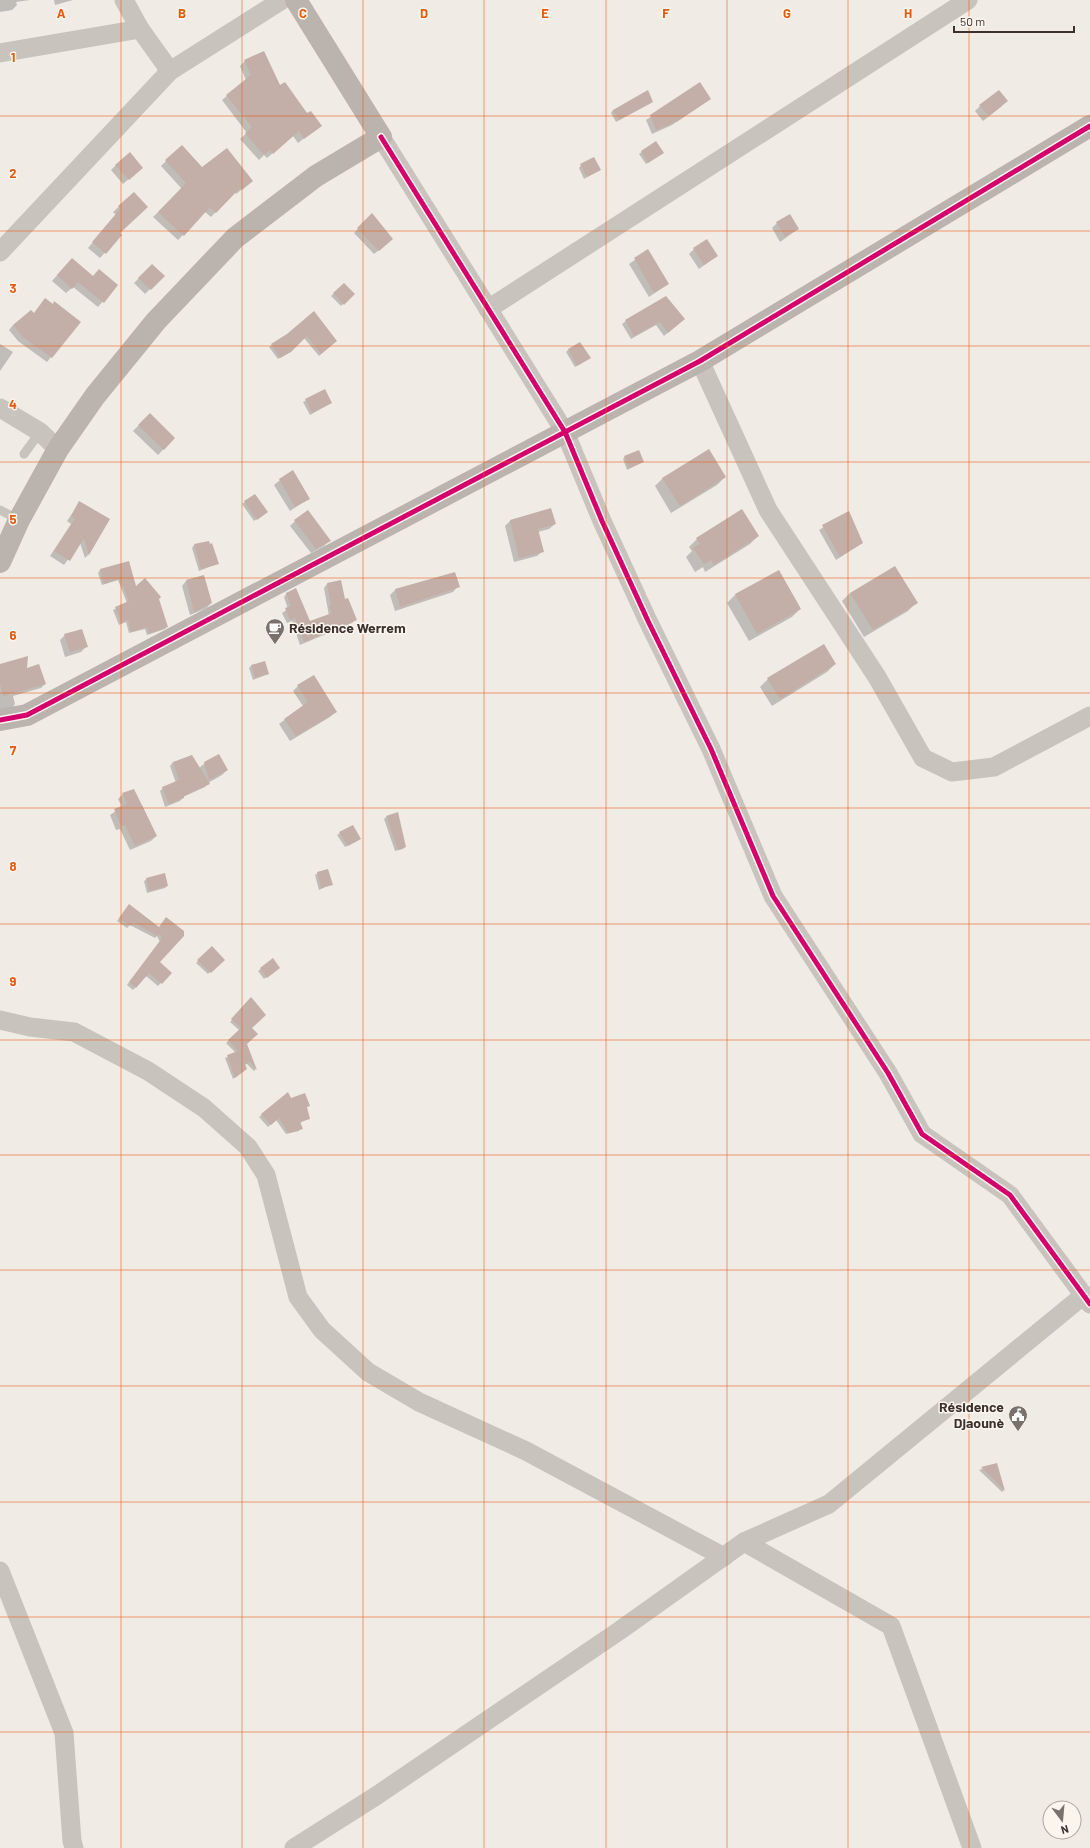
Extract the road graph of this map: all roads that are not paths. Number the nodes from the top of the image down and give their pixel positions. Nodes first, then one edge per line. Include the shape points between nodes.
1 (124, 0) edge
2 (282, 0) edge
3 (296, 0) edge
4 (968, 0) edge
5 (140, 29) junction
6 (0, 53) edge
7 (170, 72) junction
8 (1090, 126) edge
9 (381, 137) junction
10 (1, 245) edge
11 (488, 309) junction
12 (700, 360) junction
13 (0, 408) edge
14 (40, 432) junction
15 (565, 432) junction
16 (58, 449) junction
17 (24, 454) dead end
18 (0, 510) edge
19 (19, 520) junction
20 (0, 562) edge
21 (1090, 716) edge
22 (0, 720) edge
23 (0, 1020) edge
24 (1087, 1299) edge
25 (744, 1542) junction
26 (724, 1557) junction
27 (0, 1571) edge
28 (74, 1848) edge
29 (294, 1848) edge
30 (972, 1848) edge

1 - 5 street
2 - 7 street
3 - 9 street
4 - 11 street
5 - 6 street
5 - 7 street
7 - 10 street
8 - 12 street
9 - 11 street
9 - 16 street via 316,176 235,238 156,321 95,396
11 - 15 street
12 - 15 street
12 - 21 street via 768,510 877,677 923,758 952,772 994,767
13 - 14 street
14 - 16 street
14 - 17 lane
15 - 22 street via 27,715
15 - 24 street via 641,607 711,749 773,896 888,1073 922,1134 1010,1195
16 - 19 street
18 - 19 lane
19 - 20 street
23 - 26 street via 30,1027 74,1032 148,1071 204,1108 248,1147 266,1174 298,1297 322,1330 368,1372 419,1402 526,1451
24 - 25 street via 829,1504
25 - 26 street
25 - 30 street via 891,1626
26 - 29 street via 376,1796
27 - 28 street via 64,1733

